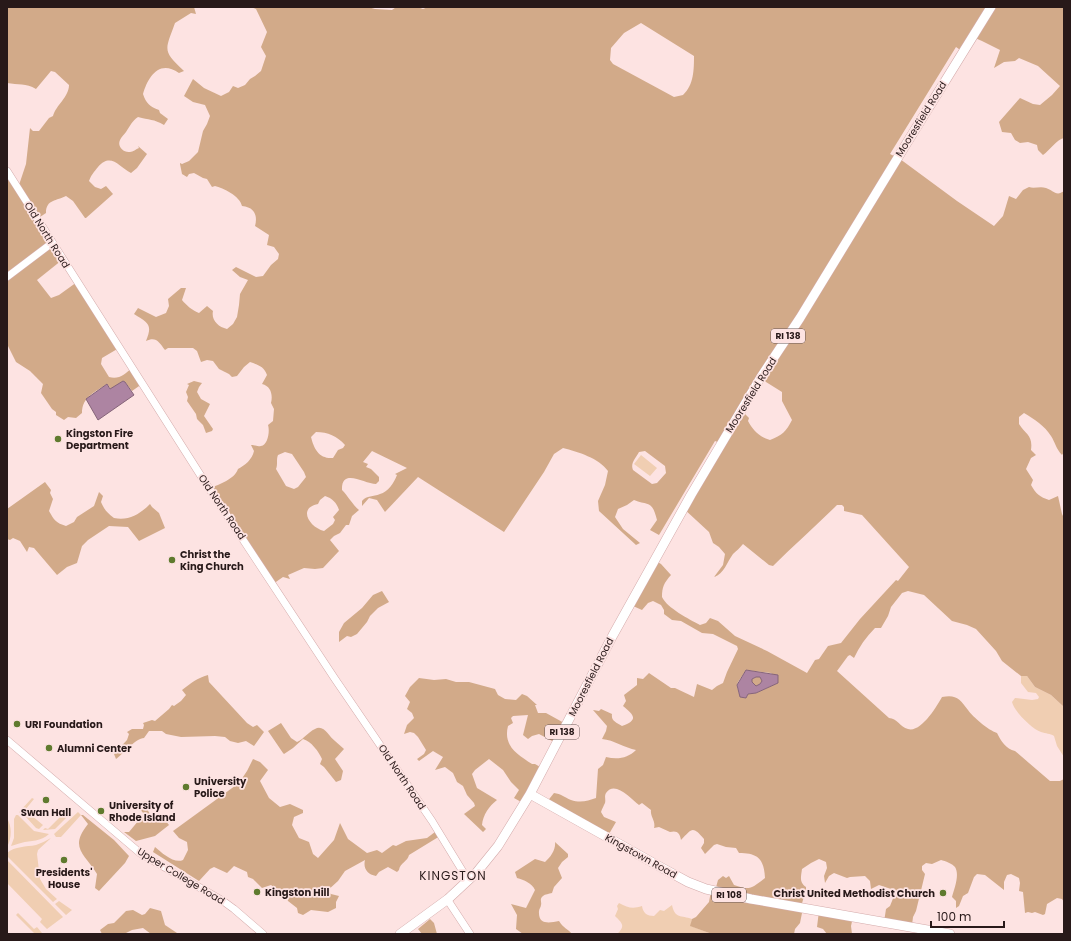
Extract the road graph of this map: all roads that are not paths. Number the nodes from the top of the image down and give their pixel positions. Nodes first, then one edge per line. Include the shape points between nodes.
1 (991, 7) edge
2 (7, 172) edge
3 (52, 243) junction
4 (7, 277) edge
5 (7, 740) edge
6 (530, 794) junction
7 (468, 880) junction
8 (447, 899) junction
9 (263, 934) edge
10 (400, 934) edge
11 (470, 934) edge
12 (950, 934) edge

1 - 6 main road, Mooresfield Road / RI 138 via 691,495 613,634
2 - 3 street, Old North Road
3 - 4 street
3 - 7 street, Old North Road via 190,459 432,821
5 - 9 street, Upper College Road via 140,853 223,901
6 - 7 main road, RI 138 via 498,846
6 - 12 main road, Kingstown Road / RI 108 via 688,882 706,889
7 - 8 main road, RI 138
8 - 10 main road, RI 138
8 - 11 street

